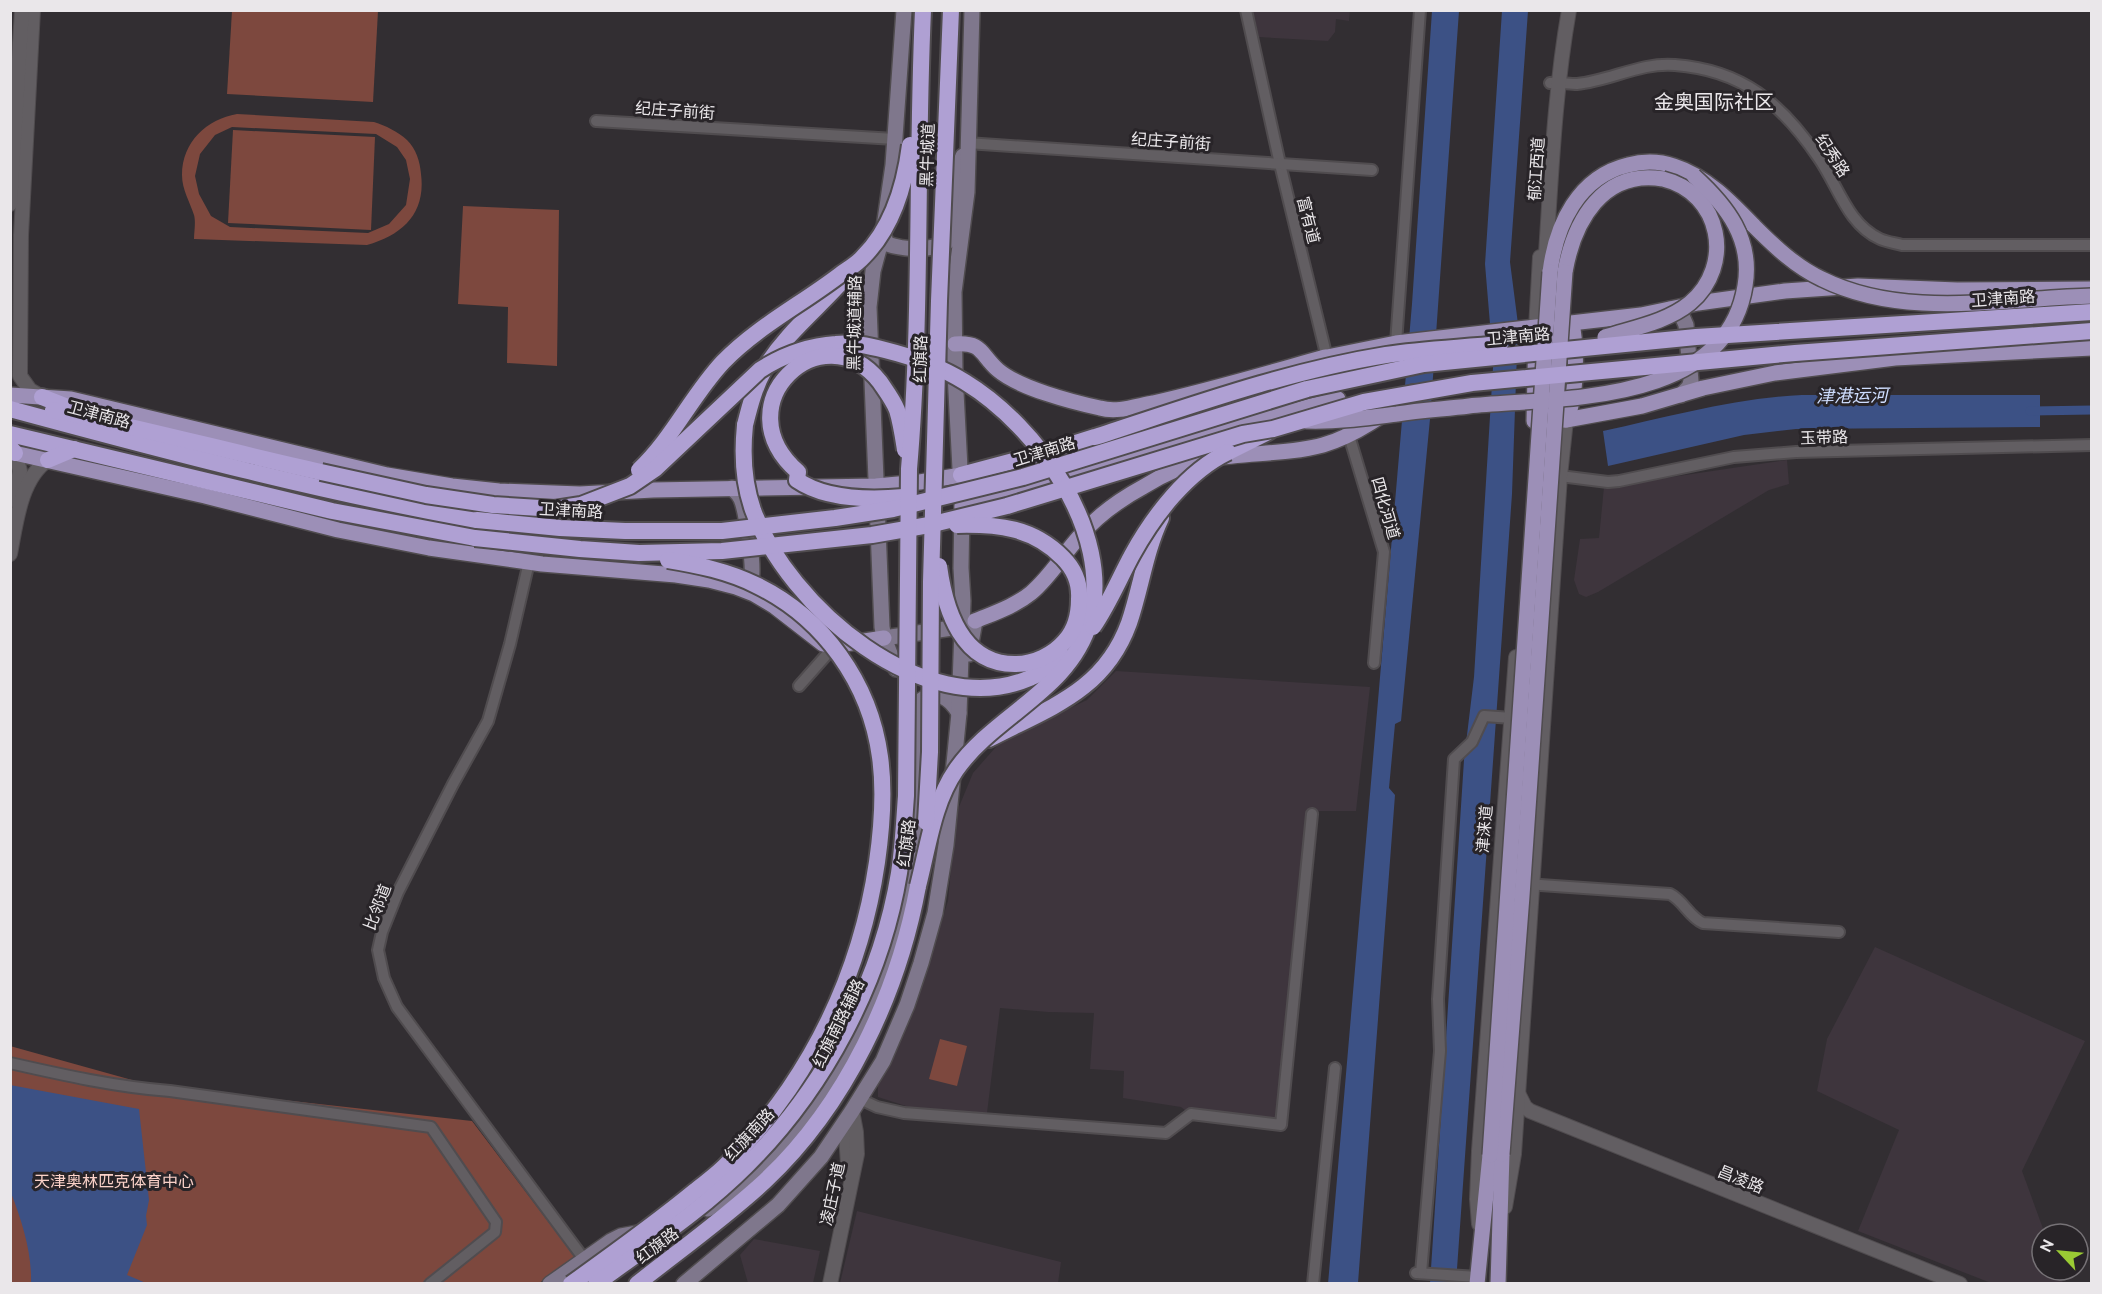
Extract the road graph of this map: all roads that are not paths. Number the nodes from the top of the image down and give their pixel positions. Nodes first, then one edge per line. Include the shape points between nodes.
1 (22, 10) edge
2 (33, 10) edge
3 (904, 10) edge
4 (923, 10) edge
5 (951, 10) edge
6 (972, 10) edge
7 (1246, 10) edge
8 (1420, 10) edge
9 (1561, 10) edge
10 (1569, 10) edge
11 (1554, 83) junction
12 (919, 100) junction
13 (18, 106) edge
14 (596, 121) dead end
15 (895, 139) junction
16 (967, 143) junction
17 (1280, 164) junction
18 (1372, 170) dead end
19 (1694, 176) junction
20 (10, 204) edge
21 (883, 234) junction
22 (2091, 245) edge
23 (868, 261) junction
24 (955, 279) junction
25 (2091, 289) edge
26 (2091, 296) edge
27 (916, 302) joint
28 (939, 302) joint
29 (1698, 303) junction
30 (1670, 309) junction
31 (2091, 312) edge
32 (1568, 325) junction
33 (1537, 328) junction
34 (1691, 331) junction
35 (2091, 331) edge
36 (1605, 337) junction
37 (1396, 343) junction
38 (955, 344) junction
39 (2091, 348) edge
40 (1327, 357) junction
41 (1529, 373) junction
42 (1697, 385) junction
43 (10, 394) edge
44 (42, 397) junction
45 (1338, 399) junction
46 (10, 402) edge
47 (10, 409) edge
48 (96, 418) junction
49 (1566, 420) junction
50 (1300, 421) junction
51 (1534, 421) junction
52 (1273, 422) junction
53 (10, 434) edge
54 (1349, 435) junction
55 (2091, 445) edge
56 (75, 449) junction
57 (12, 451) edge
58 (48, 460) junction
59 (909, 469) junction
60 (961, 475) junction
61 (1560, 476) junction
62 (876, 486) junction
63 (732, 488) junction
64 (603, 497) junction
65 (960, 500) junction
66 (1165, 507) junction
67 (10, 513) edge
68 (931, 529) junction
69 (629, 552) junction
70 (10, 554) edge
71 (529, 562) junction
72 (736, 587) junction
73 (968, 623) junction
74 (884, 638) junction
75 (824, 647) junction
76 (1374, 663) dead end
77 (799, 686) dead end
78 (917, 712) junction
79 (959, 713) junction
80 (1508, 718) junction
81 (983, 742) junction
82 (1312, 814) dead end
83 (912, 857) junction
84 (944, 862) junction
85 (1498, 882) junction
86 (1532, 884) junction
87 (918, 886) junction
88 (1839, 932) dead end
89 (874, 963) joint
90 (10, 1063) edge
91 (1335, 1068) dead end
92 (1518, 1093) junction
93 (805, 1097) junction
94 (853, 1111) junction
95 (1515, 1136) junction
96 (1496, 1154) junction
97 (727, 1165) junction
98 (1501, 1232) junction
99 (1480, 1239) junction
100 (584, 1259) junction
101 (1477, 1280) edge
102 (430, 1284) edge
103 (550, 1284) edge
104 (571, 1284) edge
105 (596, 1284) edge
106 (637, 1284) edge
107 (684, 1284) edge
108 (822, 1284) edge
109 (830, 1284) edge
110 (1313, 1284) edge
111 (1498, 1284) edge
112 (1941, 1284) edge
113 (1960, 1284) edge

1 - 13 street
2 - 13 street
3 - 15 main road, 黑牛城道辅路
4 - 12 highway, 黑牛城道, bridge
5 - 28 highway, 黑牛城道, bridge
6 - 16 main road
7 - 17 street, 富有道
8 - 37 street
9 - 11 street, 郁江西道
10 - 11 street, 郁江西道
11 - 22 street, 纪秀路 via 1576,84 1636,68 1672,64 1718,72 1757,91 1795,126 1819,158 1854,220 1880,239 1902,245
11 - 33 street, 郁江西道
12 - 23 highway, bridge via 899,196
12 - 27 highway, 黑牛城道, bridge
13 - 20 street
13 - 44 street via 20,376 30,390
14 - 15 street, 纪庄子前街
15 - 21 main road, 黑牛城道辅路
16 - 17 street, 纪庄子前街
16 - 21 main road via 957,172 947,242 936,248 896,248 887,244
16 - 24 main road via 967,192
17 - 18 street, 纪庄子前街
17 - 40 street, 富有道
19 - 26 main road, bridge via 1717,190 1801,267 1853,291 1887,300 1938,303
19 - 50 main road, bridge via 1734,221 1746,271 1743,297 1730,327 1695,362 1648,383 1597,396 1349,420
19 - 96 main road, bridge via 1673,165 1651,162 1623,166 1606,174 1574,202 1559,231 1552,257
21 - 23 main road, 黑牛城道辅路
23 - 24 main road via 896,255 948,257
23 - 62 main road, 黑牛城道辅路
23 - 64 highway, bridge via 762,328 725,360 652,458
23 - 66 highway, bridge via 792,332 764,369 749,409 742,447 746,485 763,532 798,587 837,627 872,651 928,678 977,687 1015,683 1048,670 1080,644
24 - 38 main road
25 - 29 main road via 1858,286
27 - 59 highway, 红旗路, bridge
28 - 68 highway, 红旗路, bridge
29 - 30 main road
29 - 34 main road via 1688,318
30 - 32 main road
30 - 34 main road via 1682,316
31 - 34 highway, 卫津南路, bridge
32 - 33 main road
32 - 49 main road via 1573,329 1575,346 1573,402
33 - 37 main road
33 - 41 main road
34 - 36 highway, bridge
34 - 42 main road
34 - 65 highway, 卫津南路, bridge via 1449,360 1307,389
35 - 50 highway, bridge via 1472,383 1364,402
36 - 60 highway, bridge via 1428,349 1332,366
36 - 96 main road, bridge via 1679,311 1708,281 1716,256 1713,222 1698,199 1680,185 1646,178 1614,186 1585,215 1568,258 1522,896
37 - 40 main road
38 - 40 main road via 977,346 997,368 1020,383 1108,410 1182,396
38 - 60 main road
39 - 42 main road via 1895,358
40 - 45 street, 富有道
40 - 52 main road via 1300,382
41 - 51 main road
41 - 54 main road, bridge via 1429,383
42 - 49 main road via 1681,395 1642,406
43 - 44 main road
44 - 48 highway
44 - 63 main road via 71,399 331,462 452,486 580,494
45 - 52 main road
45 - 54 street, 富有道
46 - 48 highway
47 - 65 highway, 卫津南路, bridge via 184,456 395,504 477,520 560,528 722,531
48 - 64 highway, bridge via 426,495 555,509
49 - 51 main road
49 - 61 street
50 - 52 highway, bridge
51 - 80 street, 津涞道
52 - 65 main road via 1042,486
52 - 66 highway, bridge via 1203,467
52 - 68 highway, bridge
53 - 56 highway
54 - 73 main road via 1308,448 1211,459 1150,483 1092,524 1030,594
54 - 76 street, 四化河道 via 1384,552
55 - 61 street, 玉带路 via 1797,452 1734,457 1619,481
56 - 58 highway
56 - 69 highway, bridge via 332,511 475,538
57 - 58 main road
57 - 67 street via 20,471
58 - 70 street via 39,466 28,486
58 - 71 main road via 338,530
59 - 65 highway, bridge via 897,409 875,376 859,364 835,356 812,359 794,369 780,385 771,409 772,435 782,456 798,472 797,480 817,491 866,499
59 - 89 highway, 红旗路, bridge via 903,837 892,906
60 - 62 main road
60 - 65 main road
61 - 86 street
62 - 63 main road
62 - 74 main road, 黑牛城道辅路
63 - 72 main road via 744,506 752,561 751,579
64 - 81 highway, bridge via 630,486 655,469 760,370 800,350 838,343 862,345 918,360 964,381 1001,409 1051,465 1082,524 1094,579 1090,620 1070,662
65 - 73 main road via 962,588
66 - 81 highway, bridge via 1147,554 1129,622 1102,671 1068,698
68 - 68 highway, bridge via 988,525 1009,528 1030,534 1053,548 1070,566 1079,588 1077,617 1065,641 1047,656 1023,664 1002,663 973,650 950,613
68 - 69 highway, bridge via 722,551
68 - 87 highway, 红旗路, bridge via 928,810
69 - 97 highway, bridge via 738,577 776,596 807,619 832,644 856,680 881,759 882,815 874,879 866,923 844,986 816,1044 788,1089
71 - 72 main road via 676,575
71 - 100 street, 比邻道 via 491,714 398,892 378,950 384,978 397,1007
72 - 75 main road via 774,606
73 - 74 main road
73 - 79 main road
74 - 75 main road
74 - 78 main road, 红旗南路辅路
75 - 77 street
78 - 79 main road via 921,700 940,696 950,699
78 - 83 main road, 红旗南路辅路 via 918,777
79 - 84 main road
80 - 85 street, 津涞道
80 - 101 street via 1484,716 1472,742 1454,759 1438,999 1440,1051 1421,1273
81 - 87 highway, bridge via 960,764 944,791
82 - 94 street via 1281,1125 1191,1114 1166,1132 904,1113 877,1107
83 - 84 main road
83 - 100 main road, 红旗南路辅路 via 898,926 865,1015 803,1121 759,1168 706,1211 659,1229 621,1236
84 - 94 main road via 935,913 907,1005 883,1061
85 - 86 street
85 - 99 street, 津涞道 via 1479,1151
86 - 88 street via 1670,894 1703,923
86 - 92 street
87 - 106 highway, 红旗路 via 912,924 881,1011 828,1106 767,1179
89 - 93 highway, 红旗南路, bridge via 849,1023
90 - 102 street via 144,1089 431,1127 496,1222 495,1232
91 - 110 street
92 - 95 street
92 - 113 street, 昌凌路 via 1530,1111
93 - 97 highway, bridge
93 - 105 highway, 红旗南路, bridge via 737,1174
94 - 107 main road via 821,1157 778,1205
94 - 108 street, 凌庄子道 via 848,1164
94 - 109 street, 凌庄子道 via 858,1154
95 - 98 street
95 - 112 street, 昌凌路 via 1521,1125 1533,1119
96 - 98 main road
96 - 99 main road, 津涞道
97 - 104 highway, bridge
98 - 111 main road
99 - 101 main road, 津涞道
100 - 103 main road, 红旗南路辅路

